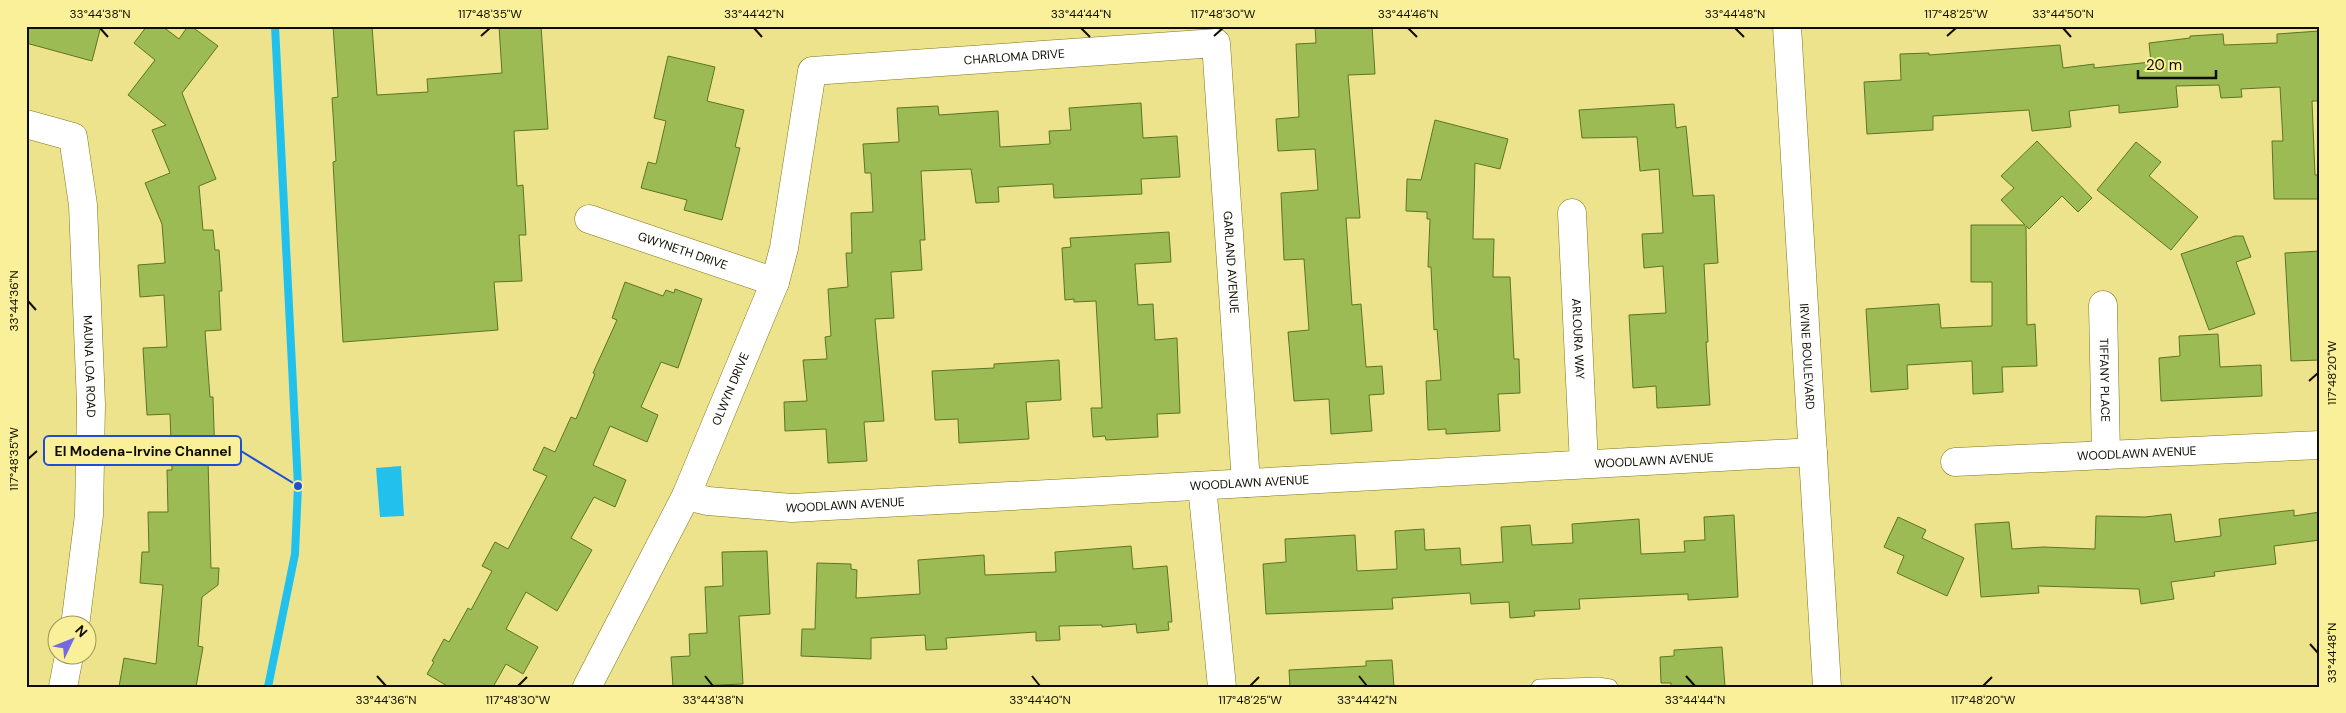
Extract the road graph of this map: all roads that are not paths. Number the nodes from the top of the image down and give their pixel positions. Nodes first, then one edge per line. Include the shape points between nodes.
1 (1787, 26) edge
2 (1216, 43) joint
3 (812, 71) joint
4 (26, 124) edge
5 (1572, 212) dead end
6 (589, 219) dead end
7 (775, 282) junction
8 (2103, 305) dead end
9 (2320, 446) edge
10 (1813, 452) junction
11 (2106, 455) junction
12 (1955, 462) dead end
13 (1584, 464) junction
14 (1246, 483) junction
15 (1202, 486) junction
16 (686, 496) junction
17 (76, 616) edge
18 (67, 666) edge
19 (63, 687) edge
20 (587, 687) edge
21 (1222, 687) edge
22 (1539, 687) edge
23 (1610, 687) edge
24 (1827, 687) edge

1 - 10 street, IRVINE BOULEVARD
2 - 3 street, CHARLOMA DRIVE
2 - 14 street, GARLAND AVENUE
3 - 7 street, OLWYN DRIVE via 784,248
4 - 17 street, MAUNA LOA ROAD via 73,137 83,204 91,404 89,515
5 - 13 street, ARLOURA WAY
6 - 7 street, GWYNETH DRIVE
7 - 16 street, OLWYN DRIVE
8 - 11 street, TIFFANY PLACE
9 - 11 street, WOODLAWN AVENUE
10 - 13 street, WOODLAWN AVENUE
10 - 24 street, IRVINE BOULEVARD
11 - 12 street, WOODLAWN AVENUE
13 - 14 street, WOODLAWN AVENUE
14 - 15 street, WOODLAWN AVENUE
15 - 16 street, WOODLAWN AVENUE via 792,508
15 - 21 street
16 - 20 street, OLWYN DRIVE
18 - 19 street
22 - 23 lane

